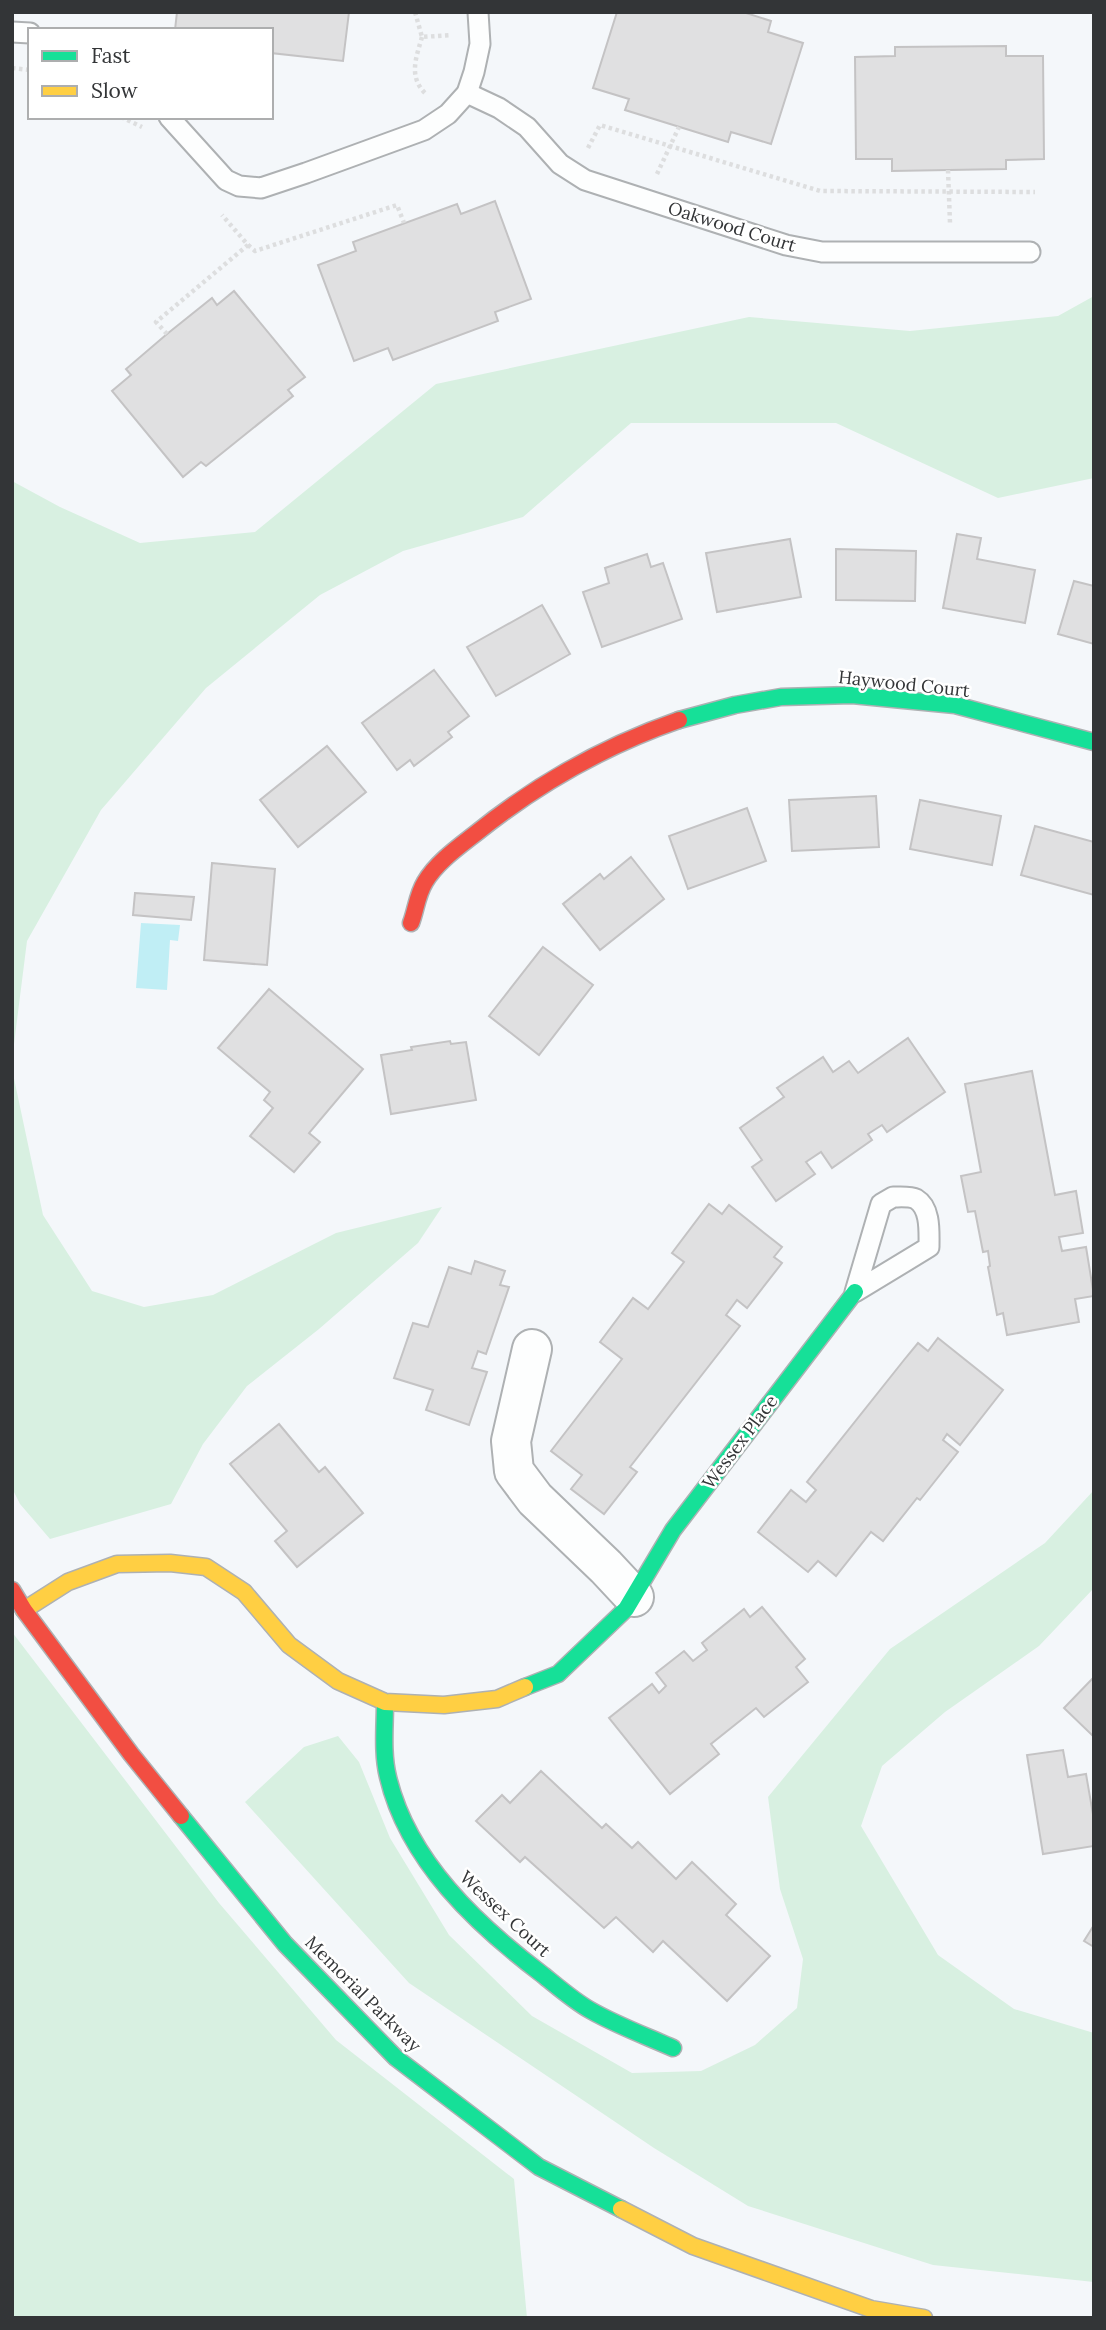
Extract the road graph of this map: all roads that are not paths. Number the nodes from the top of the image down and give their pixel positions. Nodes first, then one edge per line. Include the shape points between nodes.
1 (478, 12) edge
2 (467, 93) junction
3 (171, 119) edge
4 (1030, 252) dead end
5 (1094, 742) edge
6 (411, 923) dead end
7 (855, 1292) junction
8 (532, 1349) dead end
9 (12, 1590) edge
10 (634, 1597) junction
11 (24, 1610) junction
12 (385, 1702) junction
13 (673, 2048) dead end
14 (923, 2318) edge

1 - 2 lane via 480,44
2 - 3 lane via 448,114 424,130 261,188 226,180
2 - 4 lane, Oakwood Court via 527,127 560,164 585,180 786,245 822,252
5 - 6 street, Haywood Court via 953,704 885,697 828,694 712,711 604,750 561,771 508,806 453,852 425,883
7 - 7 lane via 929,1247 924,1208 914,1198 893,1197 881,1204
7 - 10 street, Wessex Place via 673,1530
8 - 10 street via 511,1441 514,1471 535,1499
9 - 11 street, Memorial Parkway
10 - 12 street, Wessex Place via 558,1674 497,1699 444,1705
11 - 12 street, Wessex Place via 68,1582 117,1564 206,1567 244,1592 289,1645 338,1681
11 - 14 street, Memorial Parkway via 131,1754 285,1944 396,2059 539,2167 693,2246 871,2309
12 - 13 street, Wessex Court via 388,1776 404,1825 443,1883 538,1973 590,2010

